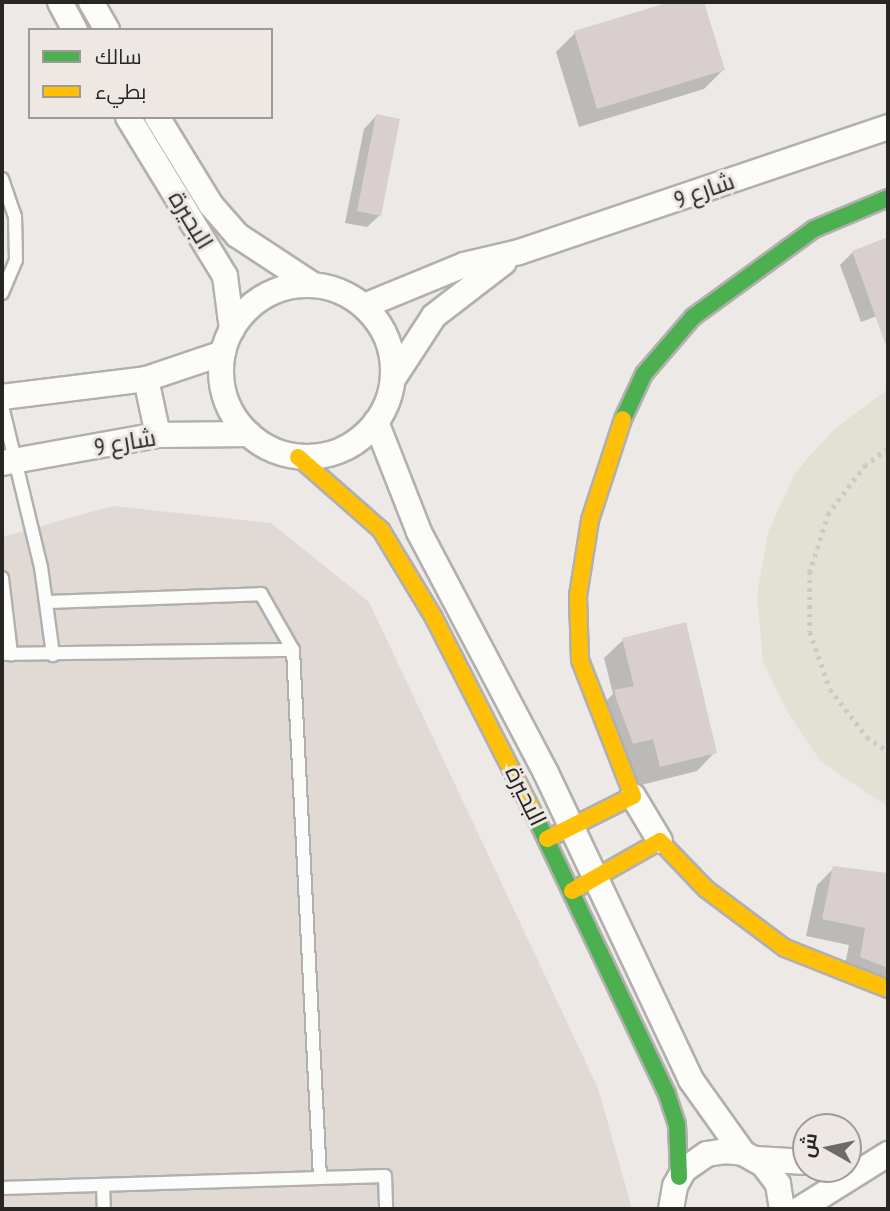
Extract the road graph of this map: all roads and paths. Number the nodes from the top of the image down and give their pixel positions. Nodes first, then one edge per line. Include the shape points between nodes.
1 (60, 2) edge
2 (91, 2) edge
3 (74, 28) edge
4 (106, 28) edge
5 (129, 119) edge
6 (159, 119) edge
7 (888, 127) edge
8 (175, 146) junction
9 (153, 158) junction
10 (2, 179) edge
11 (888, 198) edge
12 (519, 251) junction
13 (313, 285) junction
14 (2, 293) edge
15 (364, 306) junction
16 (228, 341) junction
17 (146, 379) junction
18 (393, 379) junction
19 (2, 397) edge
20 (2, 406) edge
21 (376, 422) junction
22 (249, 434) junction
23 (159, 435) junction
24 (888, 449) edge
25 (298, 457) junction
26 (9, 461) edge
27 (2, 578) edge
28 (47, 602) junction
29 (293, 650) junction
30 (7, 654) edge
31 (53, 655) junction
32 (888, 751) edge
33 (633, 796) junction
34 (571, 826) junction
35 (547, 839) junction
36 (660, 841) junction
37 (596, 877) junction
38 (572, 891) junction
39 (888, 989) edge
40 (750, 1156) junction
41 (881, 1156) edge
42 (862, 1158) edge
43 (792, 1160) edge
44 (679, 1177) junction
45 (320, 1178) junction
46 (103, 1185) junction
47 (2, 1188) edge
48 (104, 1209) edge
49 (386, 1209) edge
50 (671, 1209) edge
51 (782, 1209) edge
52 (800, 1209) edge

1 - 3 street
2 - 4 street
5 - 9 street, البحيرة
6 - 8 street, البحيرة
7 - 12 street, شارع 9
8 - 9 street
8 - 13 street, البحيرة via 211,205 237,235
9 - 16 street, البحيرة via 225,276
10 - 14 lane via 15,216 16,260
11 - 33 street via 814,229 693,317 644,374 612,441 590,520 578,596 580,660
12 - 15 street, شارع 9 via 464,265
12 - 18 street, شارع 9 via 451,298 420,335
13 - 15 street via 340,292
13 - 16 street via 266,295
15 - 18 street via 387,340
16 - 17 street
16 - 22 street via 225,397
17 - 19 street
17 - 23 street
18 - 21 street
20 - 26 lane
21 - 25 street via 358,440 336,452
21 - 34 street, البحيرة via 419,532
22 - 23 street, شارع 9
22 - 25 street via 272,449
23 - 26 street, شارع 9
24 - 32 path via 866,465 829,513 810,571 810,632 830,689 867,737
25 - 35 street, البحيرة via 363,511 394,547
26 - 28 lane
27 - 30 lane
28 - 29 lane via 261,594
28 - 31 lane
29 - 31 lane
29 - 45 lane
30 - 31 lane
33 - 34 street
33 - 36 street
34 - 35 street
34 - 37 street, البحيرة
35 - 38 street, البحيرة
36 - 37 street
36 - 39 street via 706,889 785,948
37 - 38 street
37 - 40 street, البحيرة via 691,1080
38 - 44 street, البحيرة via 667,1094 677,1124
40 - 43 street
40 - 44 street via 707,1154
40 - 51 street, البحيرة via 774,1176
41 - 42 street
41 - 52 street
44 - 50 street
45 - 46 lane
45 - 49 lane via 385,1176
46 - 47 lane
46 - 48 lane

